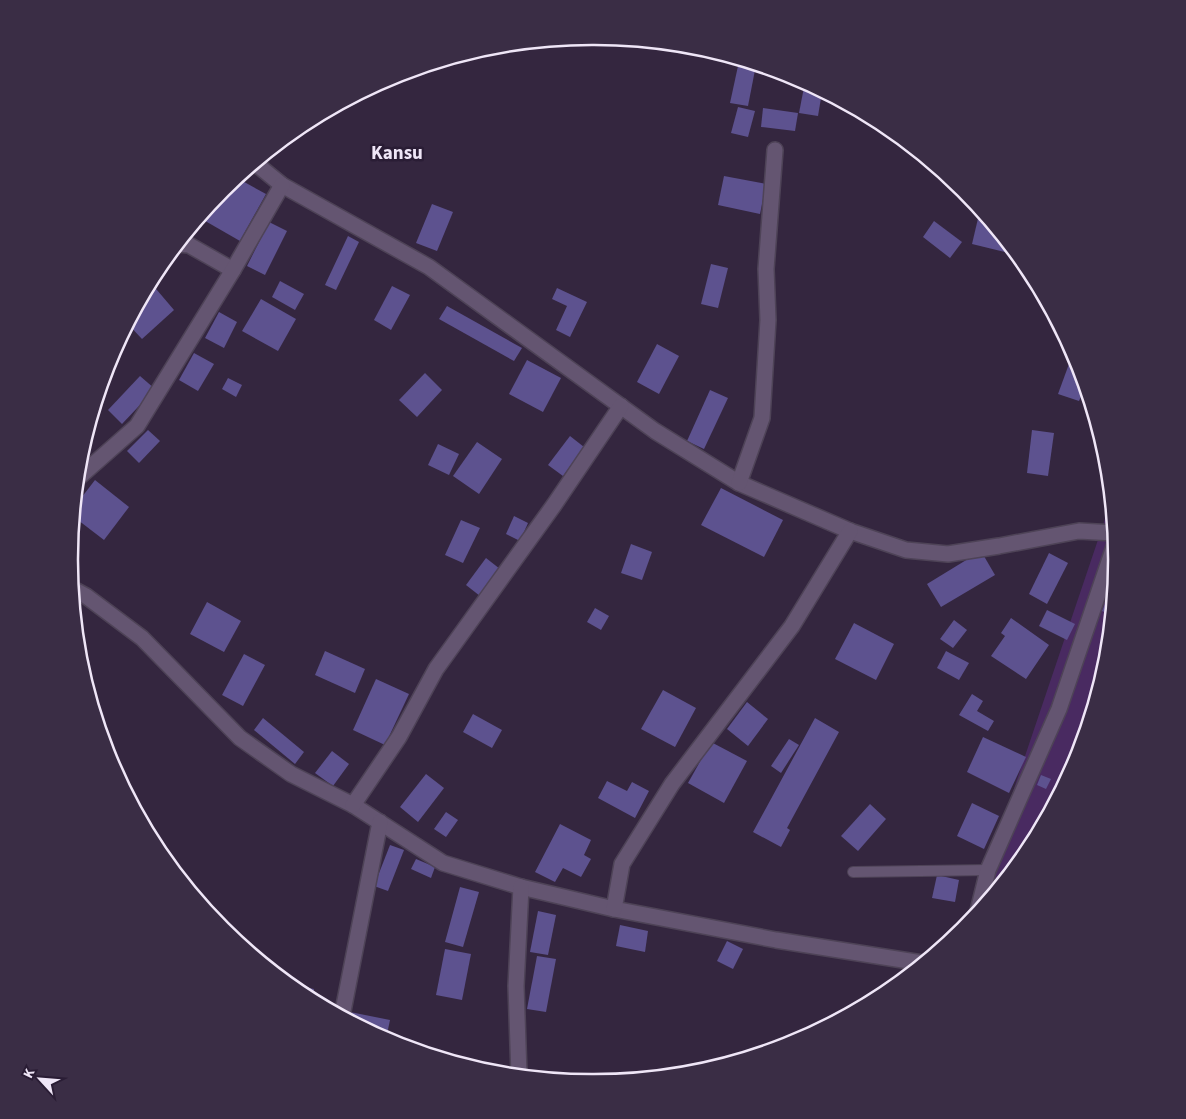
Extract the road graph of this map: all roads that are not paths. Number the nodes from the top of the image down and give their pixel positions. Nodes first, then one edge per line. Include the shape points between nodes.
1 (776, 150) dead end
2 (260, 168) edge
3 (282, 185) junction
4 (186, 245) edge
5 (233, 270) junction
6 (621, 406) junction
7 (86, 471) edge
8 (740, 484) junction
9 (850, 531) junction
10 (1106, 533) edge
11 (1108, 566) edge
12 (80, 593) edge
13 (353, 805) junction
14 (380, 822) junction
15 (988, 870) junction
16 (853, 872) dead end
17 (521, 887) junction
18 (981, 897) edge
19 (614, 909) junction
20 (913, 962) edge
21 (343, 1009) edge
22 (519, 1069) edge

1 - 8 street via 766,269 768,320 762,418
2 - 3 street
3 - 5 street
3 - 6 street via 429,266
4 - 5 street
5 - 7 street via 137,426
6 - 8 street
6 - 13 street via 436,669 399,737
8 - 9 street
9 - 10 street via 906,550 948,554 1079,531
9 - 19 street via 792,626 672,784 622,864
11 - 15 street via 1059,709
12 - 13 street via 142,638 240,738 291,774
13 - 14 street
14 - 17 street via 443,863
14 - 21 street
15 - 16 lane
15 - 18 street
17 - 19 street
17 - 22 street via 516,986
19 - 20 street

